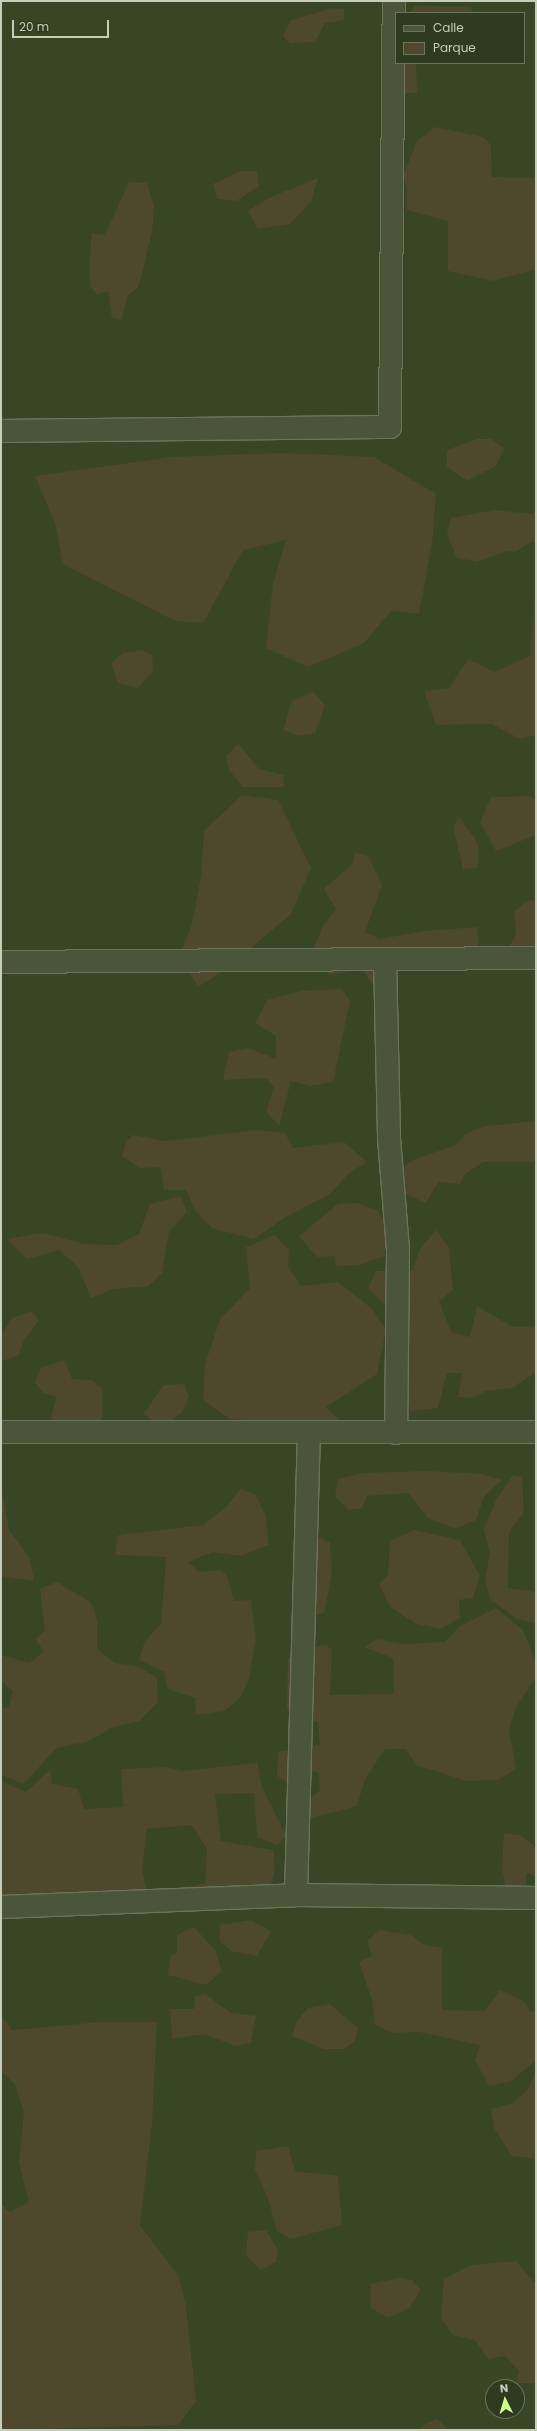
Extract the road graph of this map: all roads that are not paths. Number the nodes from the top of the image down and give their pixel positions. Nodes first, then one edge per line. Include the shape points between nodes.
1 (394, 1) edge
2 (1, 431) edge
3 (536, 958) edge
4 (385, 959) junction
5 (1, 962) edge
6 (1, 1432) edge
7 (536, 1432) edge
8 (309, 1433) junction
9 (396, 1433) junction
10 (296, 1895) junction
11 (536, 1898) edge
12 (1, 1907) edge

1 - 2 street via 390,427
3 - 4 street
4 - 5 street
4 - 9 street via 389,1138 398,1251
6 - 8 street
7 - 9 street
8 - 9 street
8 - 10 street
10 - 11 street
10 - 12 street

